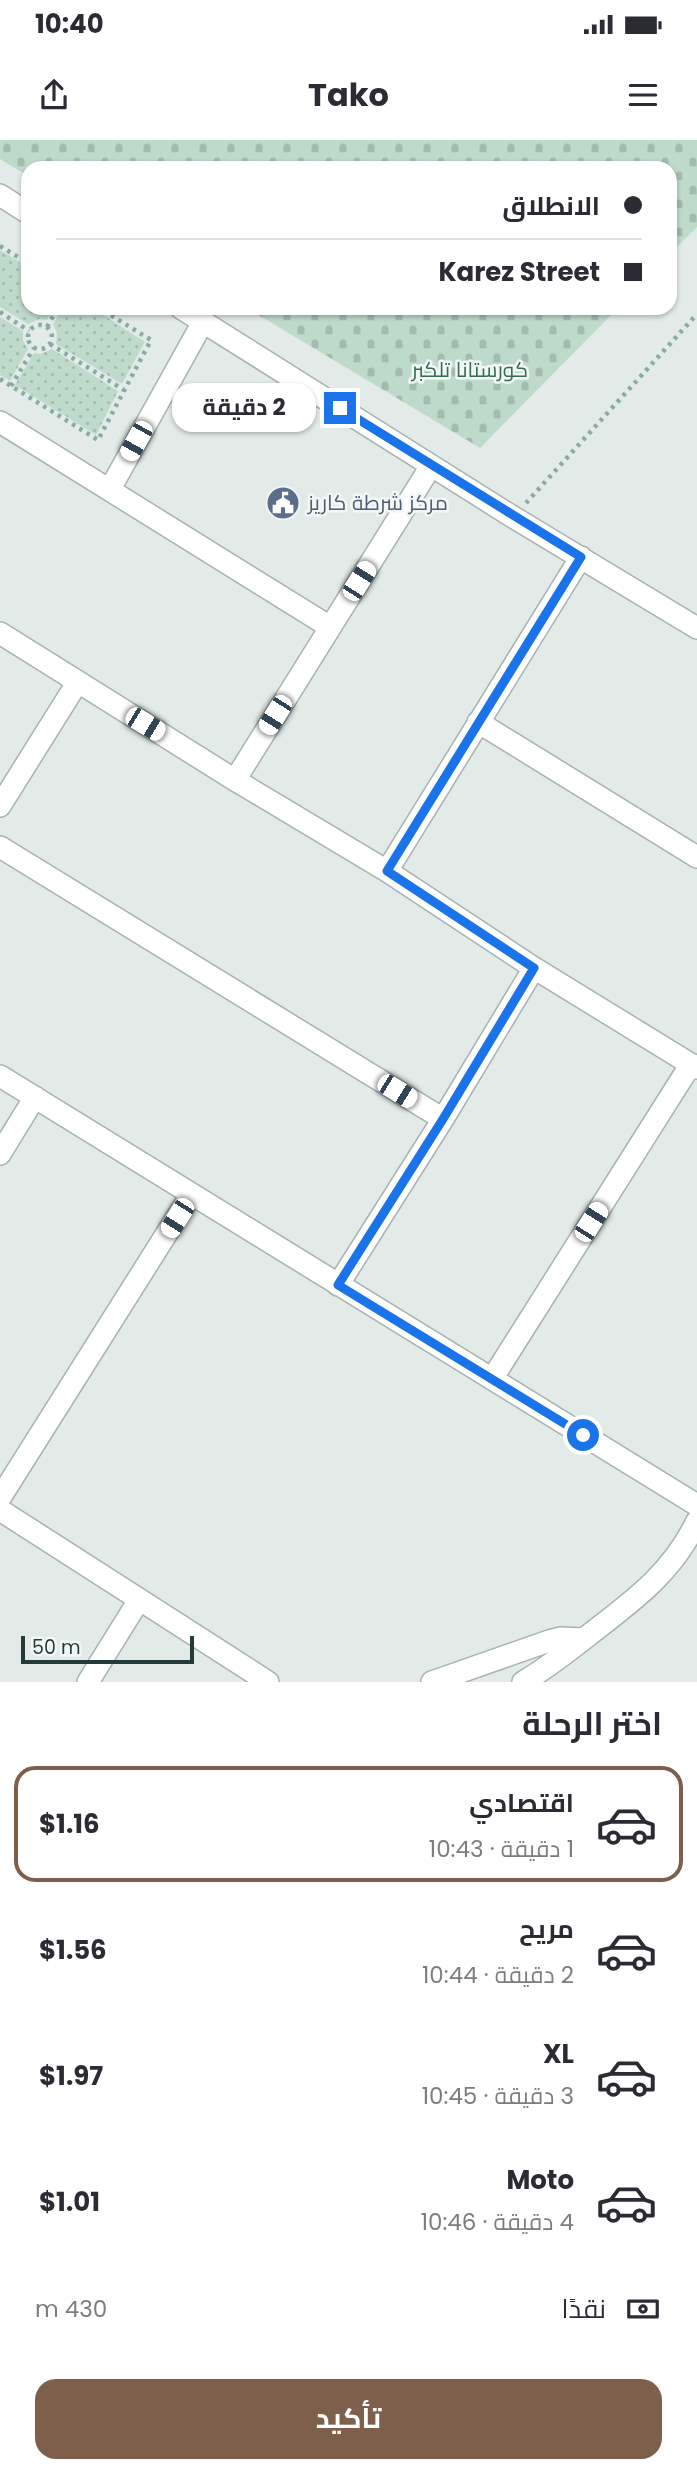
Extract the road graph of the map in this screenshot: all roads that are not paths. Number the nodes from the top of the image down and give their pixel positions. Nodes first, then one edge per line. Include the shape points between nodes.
1 (0, 195) edge
2 (21, 208) edge
3 (193, 315) edge
4 (203, 321) junction
5 (0, 422) edge
6 (431, 466) junction
7 (110, 489) junction
8 (581, 557) junction
9 (330, 627) junction
10 (697, 628) edge
11 (0, 633) edge
12 (77, 683) junction
13 (478, 722) junction
14 (235, 780) junction
15 (0, 806) edge
16 (0, 847) edge
17 (697, 857) edge
18 (387, 871) junction
19 (534, 968) junction
20 (694, 1066) edge
21 (0, 1076) edge
22 (35, 1097) junction
23 (443, 1119) junction
24 (0, 1154) edge
25 (191, 1195) junction
26 (338, 1285) junction
27 (492, 1379) junction
28 (0, 1498) edge
29 (697, 1505) edge
30 (0, 1510) edge
31 (697, 1521) edge
32 (139, 1601) junction
33 (584, 1639) junction
34 (89, 1682) edge
35 (268, 1682) edge
36 (432, 1682) edge
37 (523, 1682) edge

1 - 2 street
3 - 4 street
4 - 6 street
4 - 7 street
5 - 7 street
6 - 8 street
6 - 9 street
7 - 9 street
8 - 10 street
8 - 13 street
9 - 14 street
11 - 12 street
12 - 14 street
12 - 15 street
13 - 17 street
13 - 18 street
14 - 18 street
16 - 23 street
18 - 19 street
19 - 20 street
19 - 23 street
20 - 27 street
21 - 22 street
22 - 24 street
22 - 25 street
23 - 26 street
25 - 26 street
25 - 28 street
26 - 27 street
27 - 29 street
30 - 32 street
31 - 33 street via 672,1563 650,1587
32 - 34 street
32 - 35 street
33 - 36 street via 549,1641
33 - 37 street

